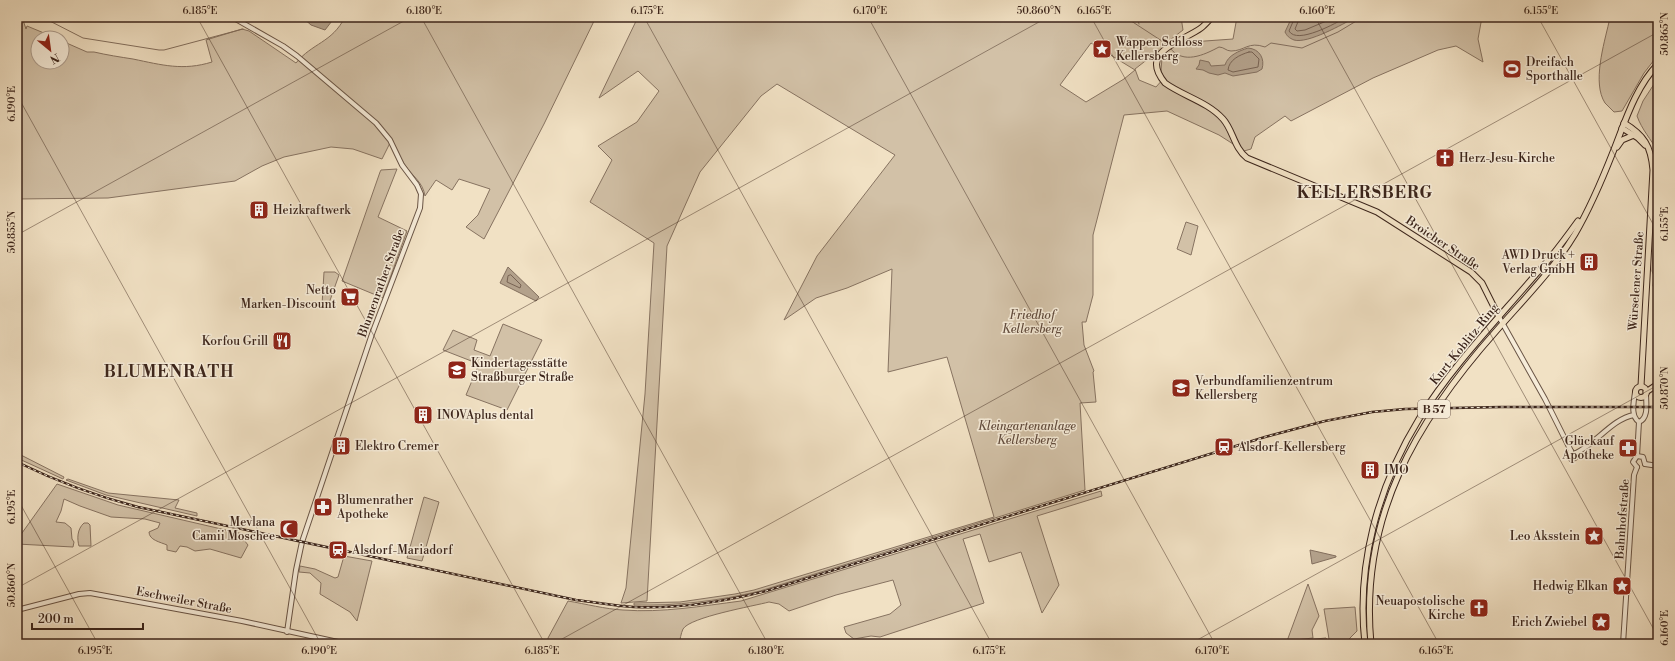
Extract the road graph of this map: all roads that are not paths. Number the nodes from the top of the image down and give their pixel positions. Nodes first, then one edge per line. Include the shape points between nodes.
1 (232, 17) edge
2 (1212, 17) edge
3 (1658, 64) edge
4 (1624, 122) junction
5 (1622, 128) junction
6 (1634, 135) junction
7 (1650, 152) junction
8 (1612, 153) junction
9 (1585, 212) junction
10 (1499, 317) junction
11 (1503, 324) junction
12 (1658, 384) edge
13 (1641, 386) junction
14 (1635, 392) junction
15 (1646, 393) junction
16 (1634, 415) junction
17 (1638, 422) junction
18 (1571, 451) junction
19 (1576, 453) junction
20 (1637, 456) junction
21 (1645, 464) junction
22 (1658, 466) edge
23 (1637, 467) junction
24 (17, 610) edge
25 (287, 632) junction
26 (347, 644) edge
27 (1365, 644) edge
28 (1372, 644) edge
29 (1623, 644) edge

1 - 25 street, Blumenrather Straße via 297,56 376,123 386,133 402,165 421,194 420,208 372,334 300,546
2 - 10 main road, Broicher Straße via 1200,28 1161,52 1157,64 1161,79 1169,87 1215,110 1224,119 1242,154 1251,160 1385,216 1476,275
3 - 4 main road, B 57 via 1640,87
4 - 5 main road, B 57
4 - 7 main road, Würselener Straße via 1644,138
5 - 6 main road
5 - 8 main road, Kurt-Koblitz-Ring / B 57
6 - 7 main road
6 - 8 main road via 1622,140
7 - 13 main road, Würselener Straße via 1653,170
8 - 9 main road, Kurt-Koblitz-Ring / B 57
9 - 10 main road, Kurt-Koblitz-Ring / B 57 via 1554,254
9 - 11 main road, Kurt-Koblitz-Ring / B 57 via 1575,234 1558,258
10 - 11 street, Broicher Straße
10 - 27 main road, Kurt-Koblitz-Ring / B 57 via 1456,368 1419,418 1385,488 1366,559 1363,593
11 - 18 street, Broicher Straße
11 - 28 main road, Kurt-Koblitz-Ring / B 57 via 1457,378 1429,418 1410,449 1392,490 1378,534 1373,562 1370,614
12 - 15 main road
13 - 14 main road via 1636,388
13 - 15 main road
14 - 15 main road via 1639,397
14 - 16 street
15 - 17 street via 1645,416
16 - 17 street
16 - 19 street via 1620,419 1602,436
17 - 20 street
18 - 19 street
18 - 19 street via 1568,455 1571,459 1575,458
20 - 21 street via 1643,457
20 - 23 street via 1633,462
21 - 22 street
21 - 23 street
23 - 29 street, Bahnhofstraße via 1634,475
24 - 25 street, Eschweiler Straße via 90,593 242,621
25 - 26 street, Eschweiler Straße

